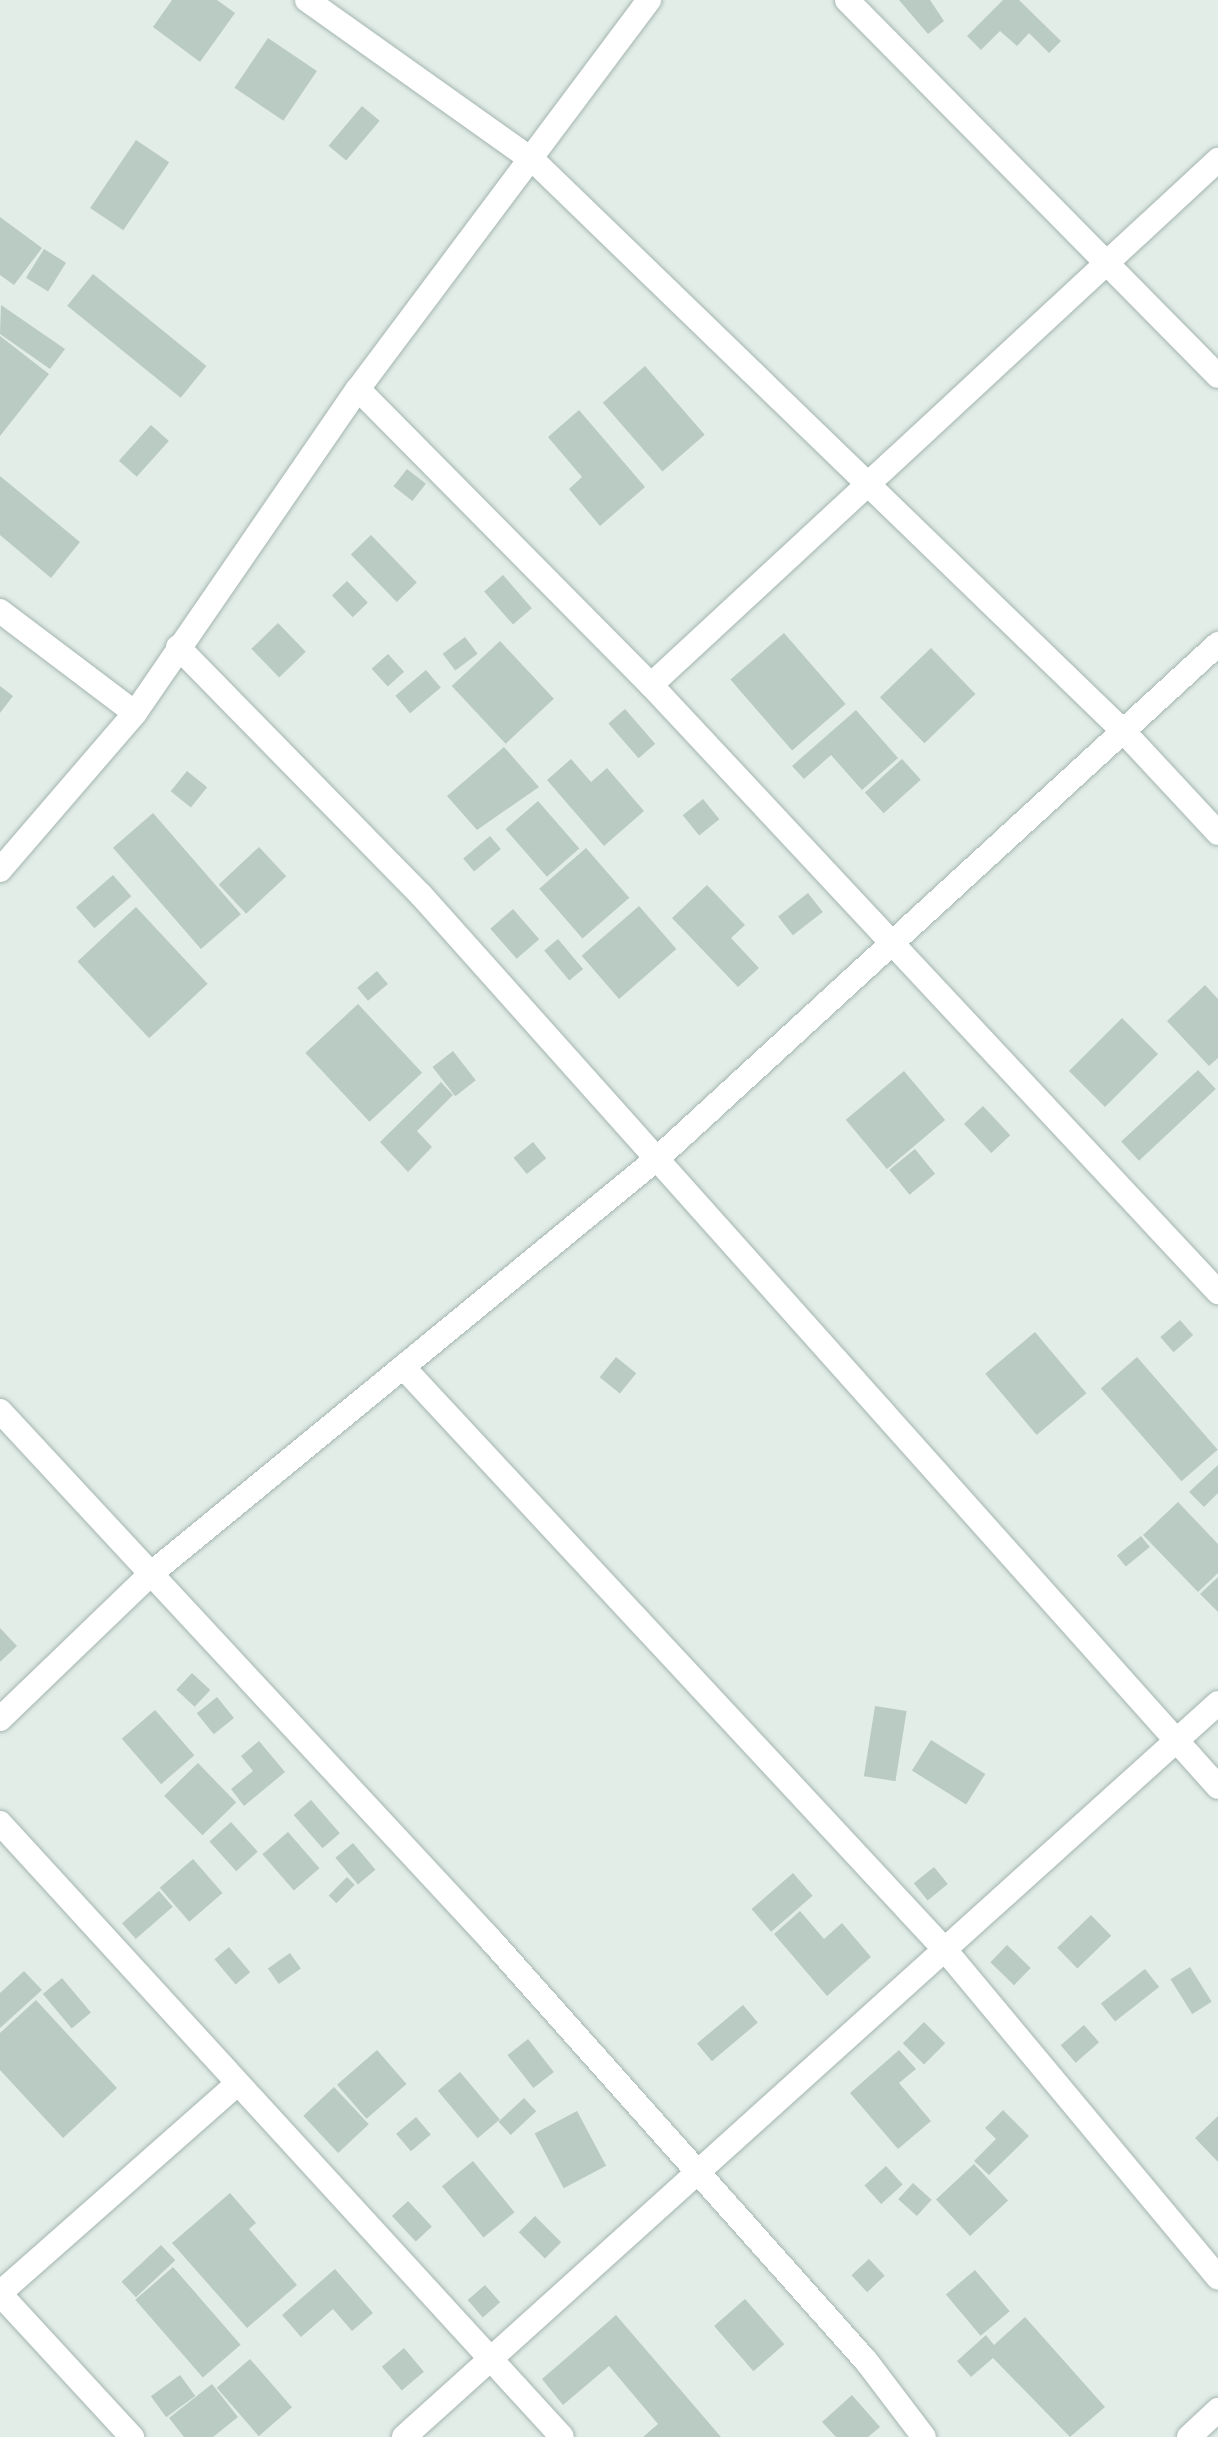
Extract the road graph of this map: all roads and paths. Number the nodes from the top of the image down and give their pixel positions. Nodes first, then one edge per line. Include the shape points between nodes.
1 (307, 0) edge
2 (649, 0) edge
3 (847, 0) edge
4 (1218, 160) edge
5 (535, 162) junction
6 (1104, 259) junction
7 (1218, 376) edge
8 (358, 389) junction
9 (871, 485) junction
10 (0, 611) edge
11 (1218, 644) edge
12 (178, 647) junction
13 (651, 685) junction
14 (135, 713) junction
15 (1126, 734) junction
16 (1218, 833) edge
17 (0, 870) edge
18 (890, 945) junction
19 (659, 1157) junction
20 (1218, 1292) edge
21 (403, 1367) junction
22 (0, 1411) edge
23 (153, 1572) junction
24 (1218, 1703) edge
25 (0, 1719) edge
26 (1178, 1741) junction
27 (1218, 1787) edge
28 (0, 1823) edge
29 (946, 1951) junction
30 (238, 2083) junction
31 (701, 2175) junction
32 (1218, 2277) edge
33 (0, 2294) edge
34 (492, 2360) junction
35 (1218, 2410) edge
36 (132, 2437) edge
37 (404, 2437) edge
38 (562, 2437) edge
39 (924, 2437) edge
40 (1189, 2437) edge

1 - 5 street
2 - 5 street
3 - 6 street
4 - 6 street
5 - 8 street
5 - 9 street
6 - 7 street
6 - 9 street
8 - 12 street
8 - 13 street
9 - 13 street
9 - 15 street
10 - 14 street
11 - 15 street
12 - 14 street
12 - 19 street via 421,895
13 - 18 street
14 - 17 street
15 - 16 street
15 - 18 street
18 - 19 street
18 - 20 street
19 - 21 street
19 - 26 street
21 - 23 street
21 - 29 street
22 - 23 street
23 - 25 street
23 - 31 street
24 - 26 street
26 - 27 street
26 - 29 street
28 - 30 street
29 - 31 street
29 - 32 street
30 - 33 street
30 - 34 street
31 - 34 street
31 - 39 street
33 - 36 street
34 - 37 street
34 - 38 street
35 - 40 street

